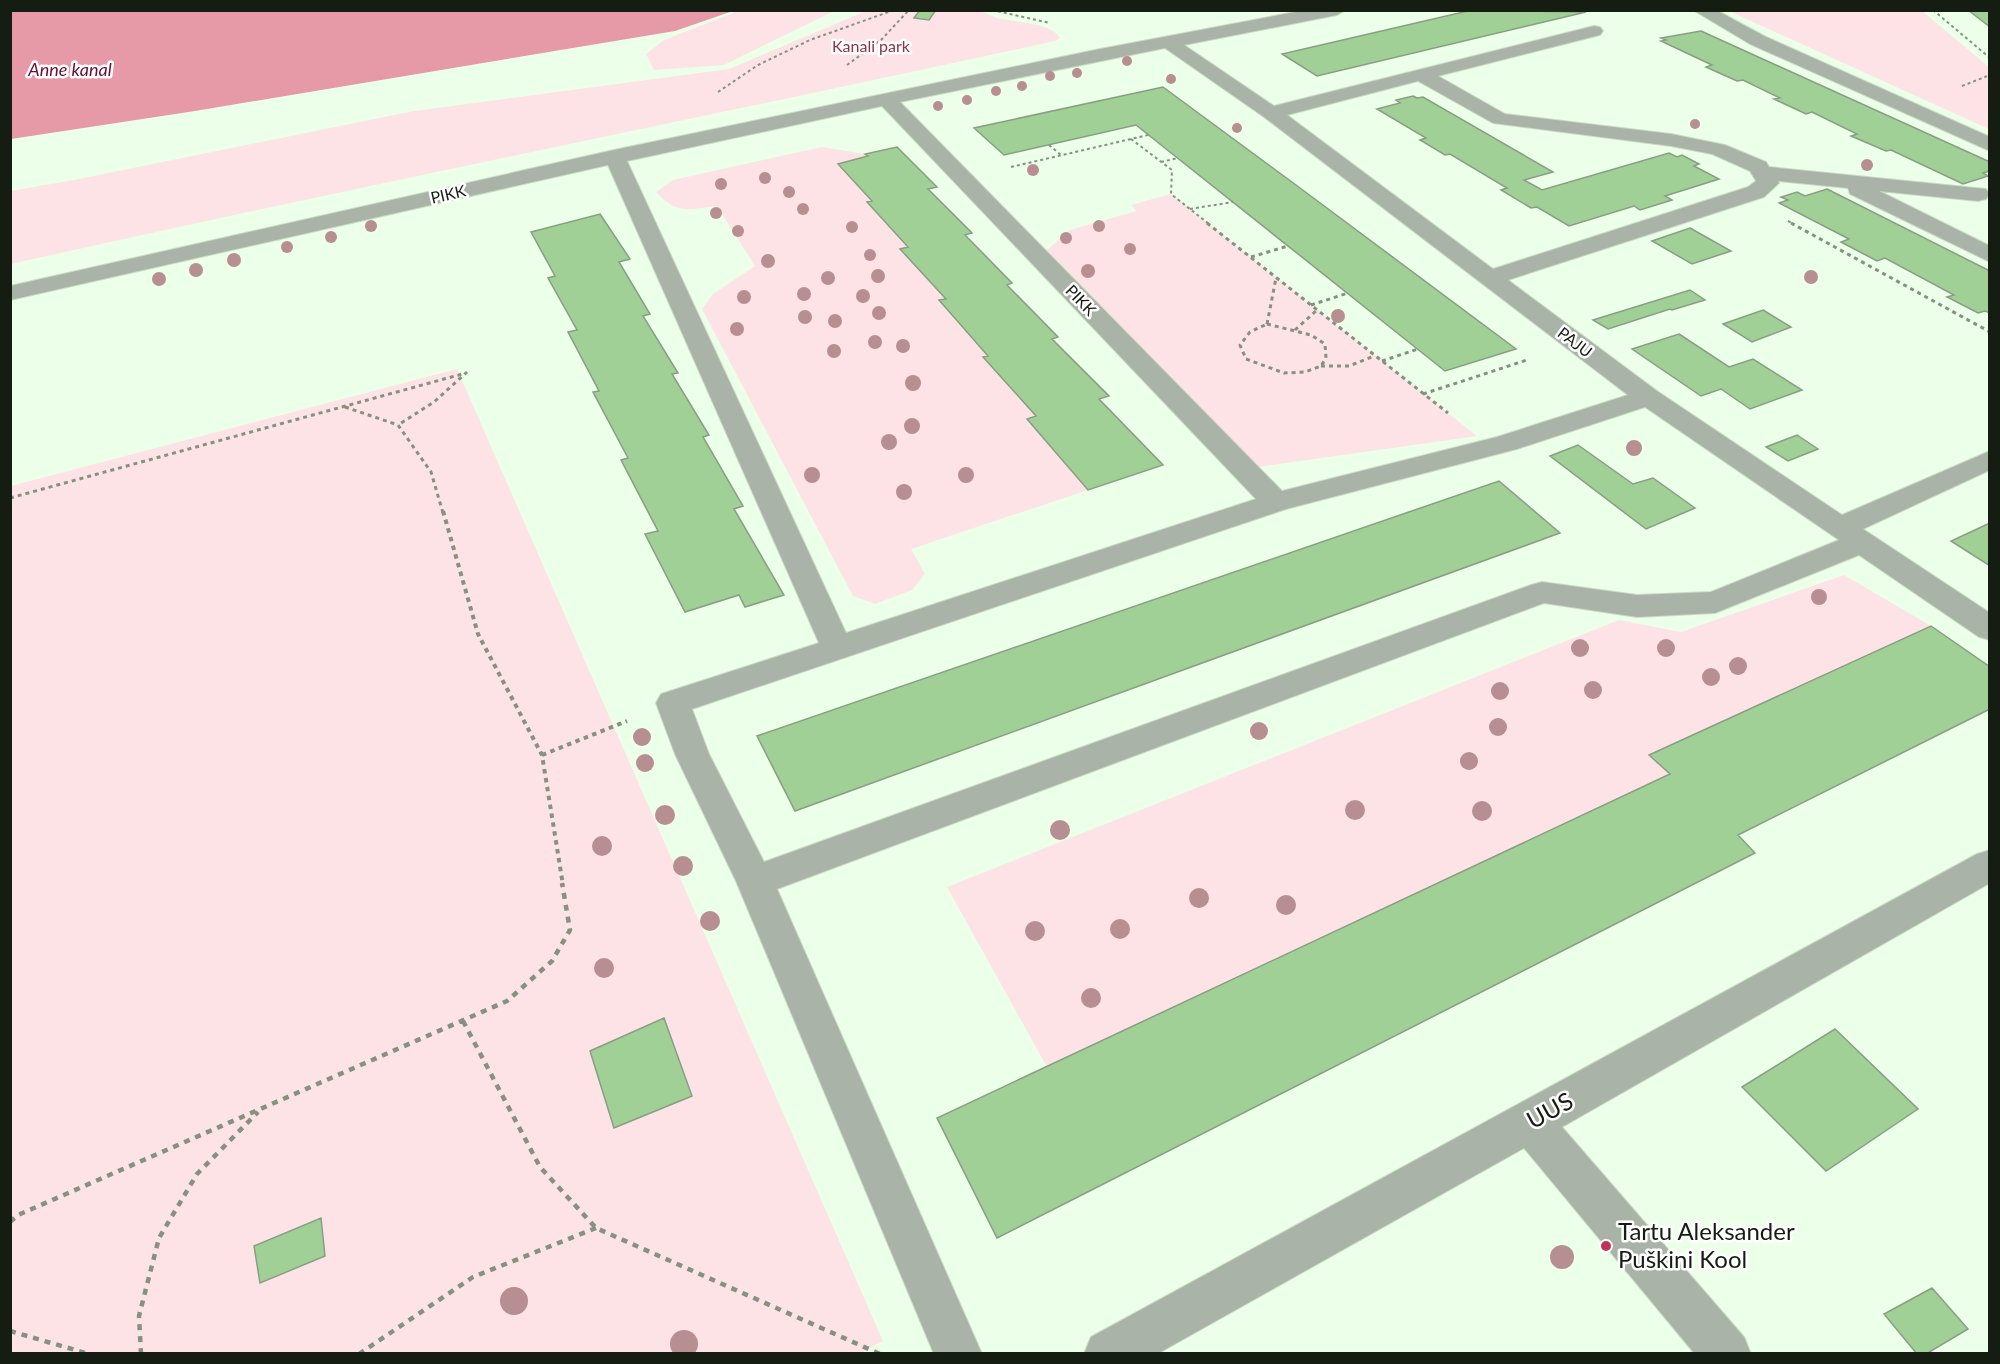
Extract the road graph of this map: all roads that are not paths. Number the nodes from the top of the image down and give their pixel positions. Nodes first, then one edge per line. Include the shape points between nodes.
1 (1337, 10) edge
2 (1702, 10) edge
3 (1594, 31) dead end
4 (1169, 44) junction
5 (1420, 75) junction
6 (886, 99) junction
7 (1271, 114) junction
8 (1989, 145) edge
9 (614, 156) junction
10 (1762, 173) junction
11 (1840, 181) junction
12 (1978, 194) dead end
13 (1989, 255) edge
14 (1490, 278) junction
15 (10, 293) edge
16 (1648, 397) junction
17 (1989, 459) edge
18 (1276, 502) junction
19 (1849, 536) junction
20 (1989, 629) edge
21 (837, 648) junction
22 (1989, 865) edge
23 (755, 881) junction
24 (1530, 1122) junction
25 (958, 1353) edge
26 (1108, 1353) edge
27 (1727, 1353) edge

1 - 4 street, PIKK
2 - 8 street via 1757,40
3 - 5 street
4 - 6 street, PIKK
4 - 7 street, PAJU
5 - 7 street
5 - 10 street via 1500,119 1718,149 1758,167
6 - 9 street, PIKK
6 - 18 street, PIKK
7 - 14 street, PAJU
9 - 15 street, PIKK
9 - 21 street
10 - 11 street
10 - 14 street via 1768,183 1756,192
11 - 12 street
11 - 13 street
14 - 16 street, PAJU
16 - 18 street via 1522,429
16 - 19 street, PAJU
17 - 19 street
18 - 21 street
19 - 20 street, PAJU
19 - 23 street via 1715,602 1637,606 1542,592
21 - 23 street via 673,703 692,754
22 - 24 street, UUS
23 - 25 street
24 - 26 street, UUS
24 - 27 street

